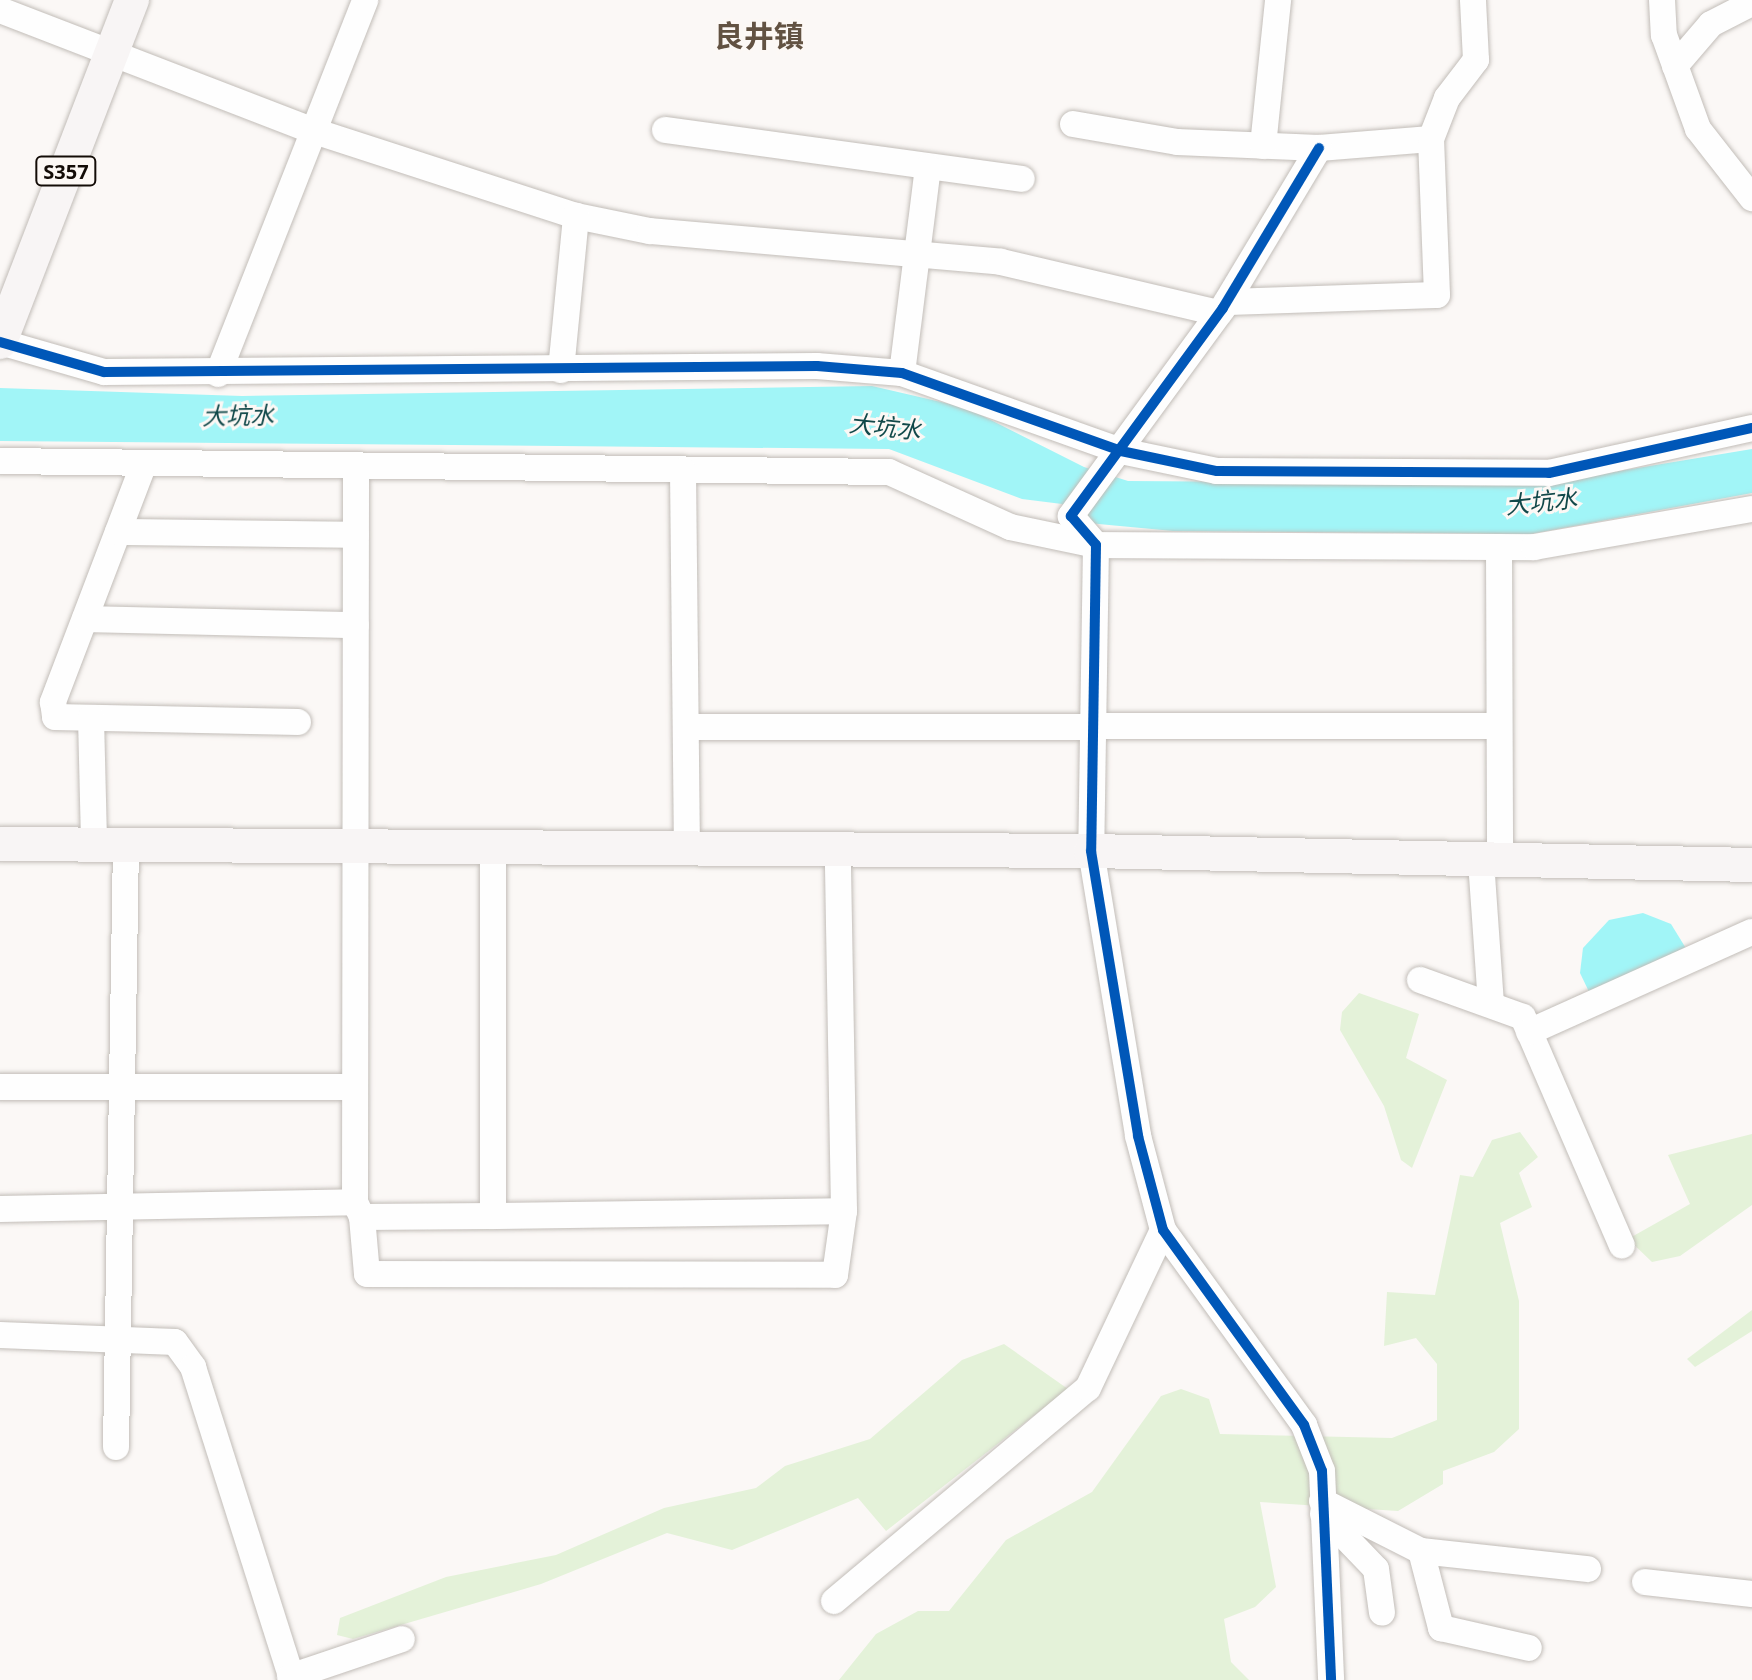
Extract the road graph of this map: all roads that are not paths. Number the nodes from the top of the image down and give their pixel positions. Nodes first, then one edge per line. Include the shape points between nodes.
1 (132, 0) edge
2 (365, 0) edge
3 (1278, 0) edge
4 (1473, 0) edge
5 (1662, 0) edge
6 (1752, 3) edge
7 (0, 10) edge
8 (112, 50) junction
9 (1675, 66) junction
10 (1073, 124) dead end
11 (665, 130) dead end
12 (314, 131) junction
13 (1431, 139) junction
14 (1263, 146) junction
15 (1319, 148) junction
16 (928, 168) junction
17 (1022, 179) dead end
18 (1752, 198) edge
19 (576, 216) junction
20 (918, 253) junction
21 (1223, 307) junction
22 (0, 342) edge
23 (561, 370) junction
24 (902, 373) junction
25 (218, 374) junction
26 (1752, 428) edge
27 (0, 461) edge
28 (1113, 461) junction
29 (143, 466) junction
30 (356, 470) junction
31 (683, 471) junction
32 (1752, 509) edge
33 (118, 532) junction
34 (356, 535) junction
35 (1096, 545) junction
36 (1499, 547) junction
37 (85, 619) junction
38 (356, 625) junction
39 (91, 718) junction
40 (298, 722) dead end
41 (1499, 726) junction
42 (686, 727) junction
43 (1093, 729) junction
44 (0, 844) edge
45 (110, 846) junction
46 (355, 850) junction
47 (493, 850) junction
48 (687, 850) junction
49 (838, 851) junction
50 (1091, 851) junction
51 (1491, 861) junction
52 (1752, 865) edge
53 (1752, 932) edge
54 (1420, 980) dead end
55 (1491, 1004) junction
56 (1529, 1032) junction
57 (0, 1087) edge
58 (123, 1087) junction
59 (355, 1087) junction
60 (121, 1206) junction
61 (0, 1209) edge
62 (358, 1210) junction
63 (844, 1211) junction
64 (493, 1216) junction
65 (1163, 1230) junction
66 (1622, 1246) dead end
67 (0, 1335) edge
68 (118, 1340) junction
69 (116, 1447) dead end
70 (1323, 1507) junction
71 (1421, 1551) junction
72 (1588, 1569) dead end
73 (1645, 1582) dead end
74 (1752, 1594) edge
75 (834, 1601) dead end
76 (1382, 1613) dead end
77 (402, 1639) dead end
78 (1529, 1648) dead end
79 (291, 1678) edge
80 (1332, 1680) edge

1 - 8 main road, S357
2 - 12 street
3 - 14 street
4 - 13 street via 1476,60 1447,98
5 - 9 street
6 - 9 street via 1711,24
7 - 8 street
8 - 12 street
8 - 22 main road, S357
9 - 18 street via 1698,129
10 - 14 street via 1177,142
11 - 16 street
12 - 19 street
12 - 25 street
13 - 15 street
13 - 21 street via 1437,295
14 - 15 street
15 - 21 street
16 - 17 street
16 - 20 street
19 - 20 street via 650,231
19 - 23 street
20 - 21 street via 1016,265
20 - 24 street
21 - 28 street
22 - 25 street via 104,372
23 - 24 street via 817,366
23 - 25 street
24 - 28 street
26 - 28 street via 1549,473 1217,471
27 - 29 street
28 - 35 street via 1071,516
29 - 30 street
29 - 33 street
30 - 31 street
30 - 34 street
31 - 35 street via 889,472 1010,527
31 - 42 street
32 - 36 street
33 - 34 street
33 - 37 street
34 - 38 street
35 - 36 street
35 - 43 street
36 - 41 street
37 - 38 street
37 - 39 street via 53,702 55,717
38 - 46 street
39 - 40 street
39 - 45 street
41 - 43 street
41 - 51 street
42 - 43 street
42 - 48 street
43 - 50 street
44 - 45 main road
45 - 46 main road
45 - 58 street
46 - 47 main road
46 - 59 street
47 - 48 main road
47 - 64 street
48 - 49 main road
49 - 50 main road
49 - 63 street
50 - 51 main road
50 - 65 street via 1113,1013
51 - 52 main road
51 - 55 street
53 - 56 street
54 - 55 street
55 - 56 street via 1523,1017
56 - 66 street
57 - 58 street
58 - 59 street
58 - 60 street
59 - 62 street
60 - 61 street
60 - 62 street
60 - 68 street
62 - 63 street via 367,1274 534,1279 835,1275
62 - 64 street
63 - 64 street
65 - 70 street via 1304,1425 1322,1471
65 - 75 street via 1088,1388
67 - 68 street
68 - 69 street
68 - 79 street via 175,1342 193,1367
70 - 71 street
70 - 76 street via 1376,1569
70 - 80 street
71 - 72 street
71 - 78 street via 1441,1628
73 - 74 street
77 - 79 street

